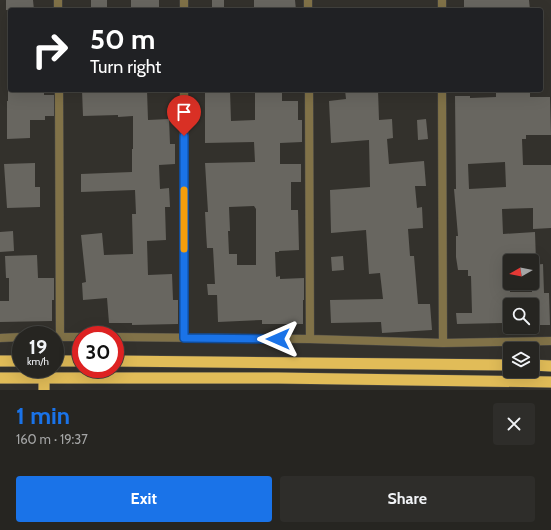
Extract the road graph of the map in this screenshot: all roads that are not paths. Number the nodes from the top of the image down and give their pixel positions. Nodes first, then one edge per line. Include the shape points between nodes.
1 (59, 92) edge
2 (184, 92) edge
3 (309, 92) edge
4 (442, 92) edge
5 (58, 326) edge
6 (12, 337) edge
7 (124, 337) edge
8 (0, 338) edge
9 (184, 338) junction
10 (310, 339) junction
11 (551, 341) edge
12 (443, 343) junction
13 (0, 360) edge
14 (12, 361) edge
15 (124, 361) edge
16 (503, 365) edge
17 (539, 365) edge
18 (551, 366) edge
19 (0, 378) edge
20 (12, 378) edge
21 (44, 378) edge
22 (64, 378) edge
23 (551, 382) edge
24 (44, 390) edge

1 - 5 street
2 - 9 street
3 - 10 street
4 - 12 street
6 - 8 street
7 - 9 street
9 - 10 street
10 - 12 street
11 - 12 street
13 - 14 highway
15 - 16 highway
17 - 18 highway
19 - 20 highway
21 - 24 highway
22 - 23 highway

